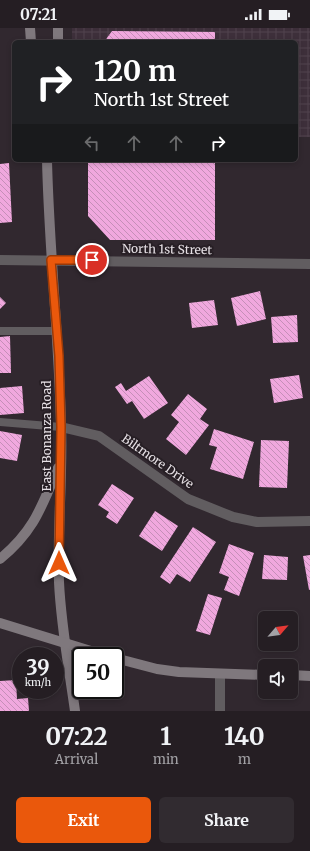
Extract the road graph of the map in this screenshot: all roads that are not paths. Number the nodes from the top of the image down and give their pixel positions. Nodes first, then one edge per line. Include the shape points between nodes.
1 (30, 28) edge
2 (58, 28) edge
3 (31, 40) edge
4 (58, 40) edge
5 (47, 162) edge
6 (0, 260) edge
7 (51, 260) junction
8 (310, 264) edge
9 (0, 331) edge
10 (56, 331) junction
11 (0, 422) edge
12 (61, 427) junction
13 (60, 462) junction
14 (310, 521) edge
15 (0, 560) edge
16 (0, 623) edge
17 (65, 643) junction
18 (78, 647) edge
19 (124, 660) edge
20 (220, 674) junction
21 (258, 675) edge
22 (298, 675) edge
23 (310, 676) edge
24 (75, 711) edge
25 (220, 711) edge

1 - 3 main road
2 - 4 main road
5 - 7 main road, East Bonanza Road
6 - 7 street, North 1st Street
7 - 8 street, North 1st Street
7 - 10 main road, East Bonanza Road
9 - 10 lane
10 - 12 main road, East Bonanza Road
11 - 12 lane
12 - 13 main road, East Bonanza Road
12 - 14 street, Biltmore Drive via 100,436 188,499 233,517 257,522
13 - 15 main road via 37,517 17,545
13 - 17 main road, East Bonanza Road via 59,581
16 - 17 main road
17 - 18 main road
17 - 24 main road, East Bonanza Road
19 - 20 main road via 157,669
20 - 21 main road
20 - 25 street
22 - 23 main road

